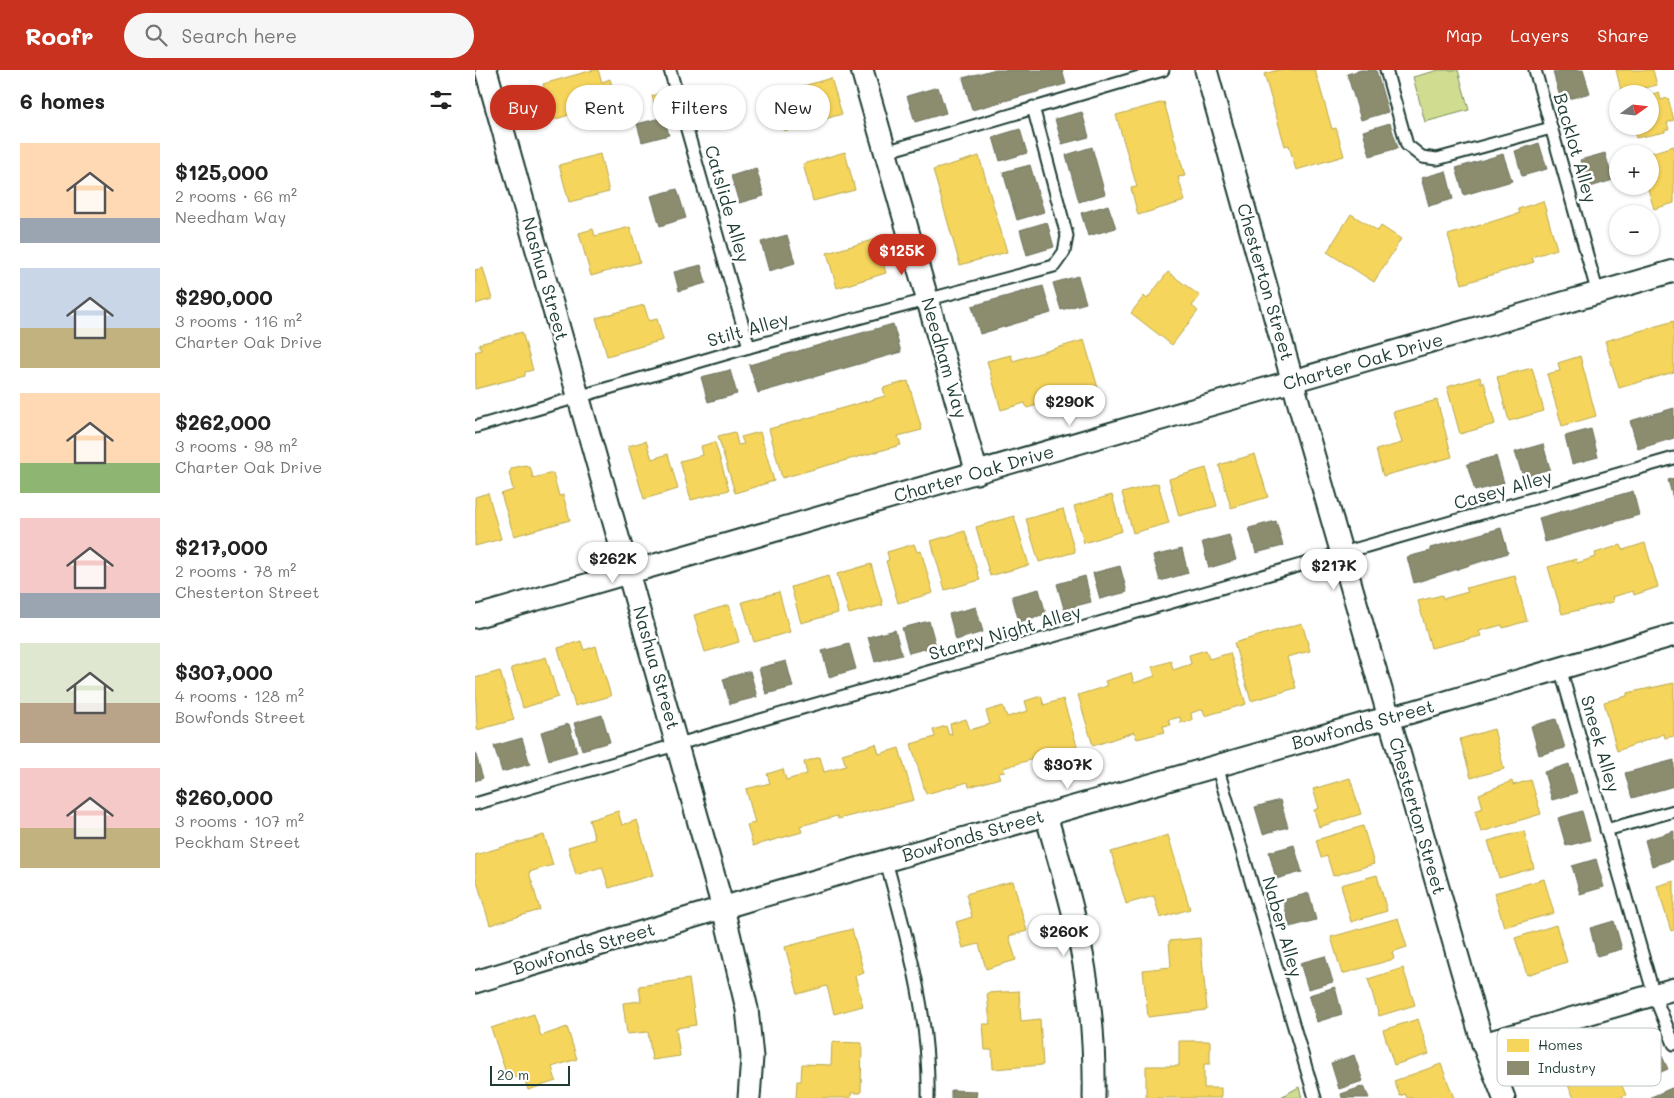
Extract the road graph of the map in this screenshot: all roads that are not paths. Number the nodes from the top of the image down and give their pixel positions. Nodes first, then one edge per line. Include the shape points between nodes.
1 (486, 70) edge
2 (670, 70) edge
3 (862, 70) edge
4 (1163, 70) edge
5 (1206, 70) edge
6 (1386, 70) edge
7 (1535, 70) edge
8 (1033, 108) junction
9 (1551, 128) junction
10 (885, 152) junction
11 (1674, 271) edge
12 (1598, 294) junction
13 (927, 298) junction
14 (749, 347) junction
15 (1293, 382) junction
16 (579, 397) junction
17 (475, 427) edge
18 (1674, 458) edge
19 (977, 473) junction
20 (1342, 555) junction
21 (629, 573) junction
22 (475, 617) edge
23 (1674, 635) edge
24 (1560, 668) junction
25 (1388, 717) junction
26 (678, 744) junction
27 (1217, 766) junction
28 (475, 804) edge
29 (1674, 810) edge
30 (1046, 815) junction
31 (1606, 830) junction
32 (886, 861) junction
33 (723, 908) junction
34 (475, 982) edge
35 (1674, 989) edge
36 (1654, 995) junction
37 (1539, 1028) edge
38 (1497, 1040) edge
39 (1483, 1044) junction
40 (1674, 1044) edge
41 (1497, 1080) edge
42 (1499, 1086) edge
43 (749, 1098) edge
44 (927, 1098) edge
45 (1095, 1098) edge
46 (1315, 1098) edge
47 (1504, 1098) edge

1 - 16 street, Nashua Street
2 - 14 lane, Catslide Alley
3 - 10 street, Needham Way
4 - 8 lane
5 - 15 street, Chesterton Street
6 - 9 lane via 1407,145 1422,157 1437,159
7 - 9 lane, Backlot Alley
8 - 10 lane
8 - 13 lane, Stilt Alley via 1064,220 1067,236 1064,252 1054,266
9 - 12 lane, Backlot Alley
10 - 13 street, Needham Way
11 - 12 street, Charter Oak Drive
12 - 15 street, Charter Oak Drive
13 - 14 lane, Stilt Alley
13 - 19 street, Needham Way
14 - 16 lane, Stilt Alley
15 - 19 street, Charter Oak Drive
15 - 20 street, Chesterton Street
16 - 17 lane, Stilt Alley
16 - 21 street, Nashua Street
18 - 20 lane, Casey Alley
19 - 21 street, Charter Oak Drive
20 - 25 street, Chesterton Street
20 - 26 lane, Starry Night Alley
21 - 22 street, Charter Oak Drive
21 - 26 street, Nashua Street
23 - 24 street, Bowfonds Street
24 - 25 street, Bowfonds Street
24 - 31 lane, Sneek Alley
25 - 27 street, Bowfonds Street
25 - 39 street, Chesterton Street
26 - 28 lane, Starry Night Alley
26 - 33 street, Nashua Street
27 - 30 street, Bowfonds Street
27 - 46 lane, Naber Alley
29 - 31 lane
30 - 32 street, Bowfonds Street
30 - 45 street via 1078,933 1088,987
31 - 36 lane, Sneek Alley
32 - 33 street, Bowfonds Street
32 - 44 lane via 914,964 925,1030
33 - 34 street, Bowfonds Street
33 - 43 street, Nashua Street via 747,1009 751,1057
35 - 36 street
36 - 37 street
36 - 40 lane, Sneek Alley
38 - 39 street
39 - 41 street, Chesterton Street
42 - 47 street, Chesterton Street

